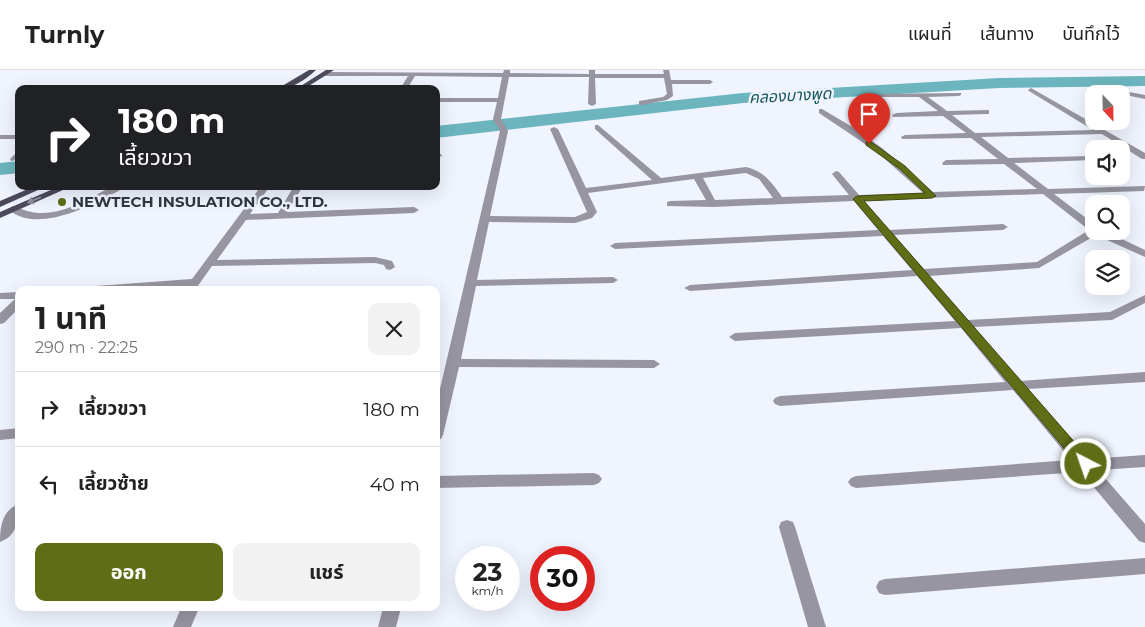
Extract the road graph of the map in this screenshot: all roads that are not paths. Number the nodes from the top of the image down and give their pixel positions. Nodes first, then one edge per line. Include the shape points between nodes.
1 (313, 70) edge
2 (331, 70) edge
3 (507, 72) edge
4 (592, 73) edge
5 (324, 74) junction
6 (413, 74) junction
7 (668, 76) edge
8 (710, 82) dead end
9 (289, 85) edge
10 (312, 85) edge
11 (406, 85) edge
12 (1031, 90) dead end
13 (920, 94) junction
14 (959, 94) dead end
15 (1130, 94) edge
16 (864, 96) dead end
17 (1145, 97) edge
18 (440, 100) edge
19 (501, 100) junction
20 (642, 103) dead end
21 (592, 104) dead end
22 (822, 111) dead end
23 (986, 112) dead end
24 (946, 114) junction
25 (896, 115) dead end
26 (598, 127) dead end
27 (554, 129) dead end
28 (1104, 132) junction
29 (974, 135) junction
30 (0, 137) edge
31 (15, 137) edge
32 (905, 137) dead end
33 (1145, 157) edge
34 (1085, 158) edge
35 (1006, 161) junction
36 (946, 163) dead end
37 (836, 174) dead end
38 (698, 178) junction
39 (660, 182) junction
40 (1144, 188) edge
41 (33, 190) edge
42 (58, 190) edge
43 (112, 190) edge
44 (263, 190) edge
45 (297, 190) edge
46 (584, 191) junction
47 (1047, 191) junction
48 (932, 196) junction
49 (857, 199) junction
50 (780, 202) junction
51 (0, 204) edge
52 (670, 204) dead end
53 (713, 204) junction
54 (13, 209) junction
55 (414, 210) dead end
56 (0, 215) edge
57 (281, 216) junction
58 (242, 217) junction
59 (484, 219) junction
60 (1085, 223) edge
61 (1004, 227) dead end
62 (887, 232) junction
63 (1085, 237) edge
64 (1115, 240) edge
65 (615, 246) dead end
66 (1145, 254) edge
67 (209, 263) junction
68 (390, 267) dead end
69 (921, 273) junction
70 (613, 280) dead end
71 (471, 283) junction
72 (192, 286) edge
73 (690, 288) dead end
74 (15, 295) edge
75 (0, 296) edge
76 (1145, 298) edge
77 (15, 305) edge
78 (0, 320) edge
79 (964, 324) junction
80 (735, 337) dead end
81 (454, 363) junction
82 (654, 364) dead end
83 (1145, 377) edge
84 (1017, 386) junction
85 (780, 401) dead end
86 (440, 419) edge
87 (15, 433) edge
88 (0, 435) edge
89 (1145, 461) edge
90 (1086, 464) junction
91 (594, 478) dead end
92 (440, 482) edge
93 (856, 482) dead end
94 (15, 516) edge
95 (787, 527) dead end
96 (0, 535) edge
97 (1145, 536) edge
98 (1145, 566) edge
99 (885, 588) dead end
100 (189, 611) edge
101 (391, 611) edge
102 (182, 627) edge
103 (387, 627) edge
104 (816, 627) edge

1 - 9 main road
2 - 5 main road
3 - 4 street
3 - 6 street
3 - 19 street
4 - 7 street
4 - 21 street
5 - 6 street
5 - 10 main road
6 - 11 street
7 - 8 street
7 - 20 street via 671,96
12 - 28 street
13 - 14 street
13 - 16 street
13 - 24 street
15 - 17 street
18 - 19 street
19 - 59 street via 497,119 504,131
22 - 48 street via 902,168
23 - 24 street
24 - 25 street
24 - 29 street
26 - 39 street
27 - 46 street
28 - 29 street
28 - 33 street
29 - 32 street
29 - 35 street
30 - 31 street
34 - 35 street
35 - 36 street
35 - 47 street
37 - 49 street
38 - 39 street
38 - 50 street via 755,171
38 - 53 street
39 - 46 street
40 - 47 street
41 - 51 main road
42 -> 54 main road
43 - 54 street via 48,217 25,216
44 - 58 street
45 - 57 street
46 - 59 street via 592,212 576,220
47 - 48 street
47 - 60 street
48 - 49 street
49 - 50 street
49 - 62 street
50 - 53 street
52 - 53 street
54 - 56 main road
55 - 57 street
57 - 58 street
58 - 67 street
59 - 71 street
61 - 62 street
62 - 65 street
62 - 69 street
63 - 69 street via 1039,265
64 - 66 street
67 - 68 street via 375,260 388,263
67 - 72 street
69 - 73 street
69 - 79 street
70 - 71 street
71 - 81 street
74 - 75 street
76 - 79 street via 1112,316
77 - 78 street
79 - 80 street
79 - 84 street
81 - 82 street
81 - 86 street
83 - 84 street
84 - 85 street
84 - 90 street
87 - 88 street
89 - 90 street
90 - 93 street
90 - 97 street
91 - 92 street
94 - 96 street
95 - 104 street
98 - 99 street
100 - 102 street
101 - 103 street

